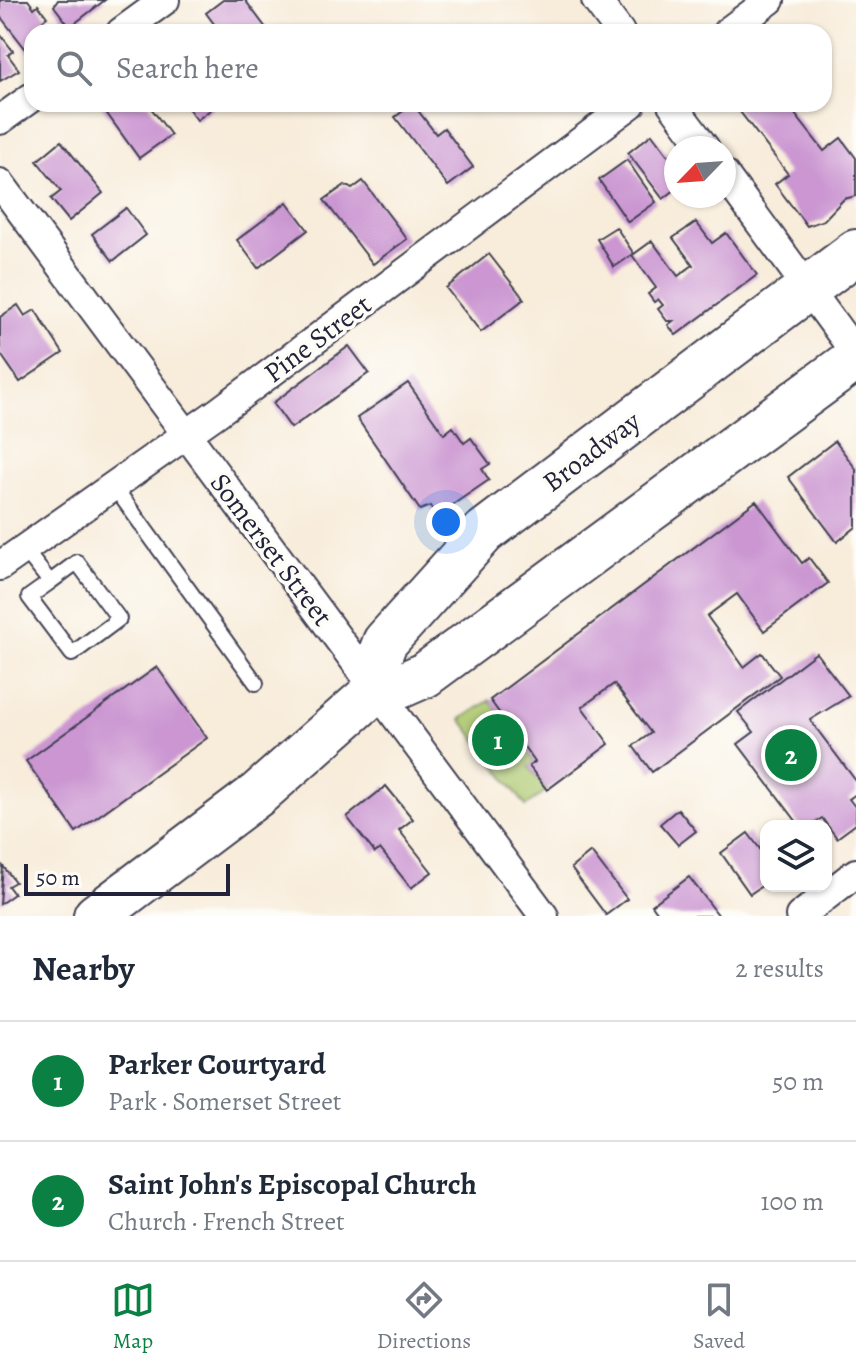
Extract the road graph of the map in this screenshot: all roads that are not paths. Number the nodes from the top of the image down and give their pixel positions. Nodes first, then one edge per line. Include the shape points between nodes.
1 (165, 0) edge
2 (596, 0) edge
3 (770, 0) edge
4 (132, 24) edge
5 (614, 24) edge
6 (738, 24) edge
7 (24, 103) edge
8 (620, 112) edge
9 (678, 112) edge
10 (0, 120) edge
11 (696, 136) edge
12 (0, 183) edge
13 (736, 190) edge
14 (856, 252) edge
15 (807, 288) junction
16 (856, 356) edge
17 (186, 433) junction
18 (113, 485) junction
19 (24, 549) junction
20 (0, 566) edge
21 (50, 582) junction
22 (256, 683) dead end
23 (376, 690) junction
24 (856, 873) edge
25 (96, 916) edge
26 (544, 916) edge
27 (800, 916) edge

1 - 4 street
2 - 5 street
3 - 6 street
7 - 10 street
8 - 17 street, Pine Street
9 - 11 street
12 - 17 street, Somerset Street
13 - 15 street
14 - 15 main road, Broadway
15 - 16 street
15 - 23 main road, Broadway via 484,532 385,642
16 - 23 main road via 425,675
17 - 18 street, Pine Street
17 - 23 street, Somerset Street
18 - 19 street, Pine Street
18 - 22 lane
19 - 20 street, Pine Street
19 - 21 lane
21 - 21 lane via 77,562 119,619 72,654 29,597
23 - 25 main road via 258,794
23 - 26 street, Somerset Street
24 - 27 street

